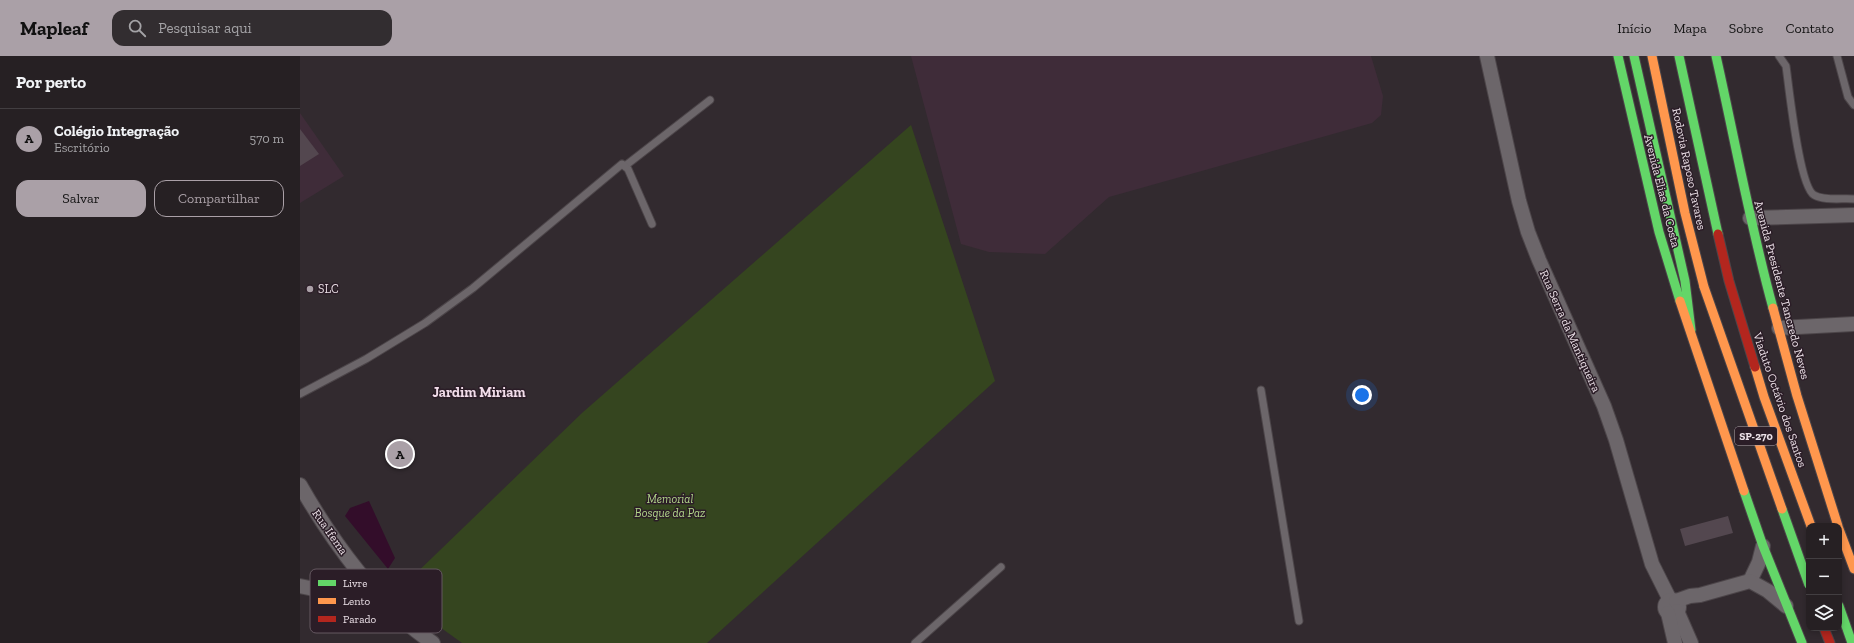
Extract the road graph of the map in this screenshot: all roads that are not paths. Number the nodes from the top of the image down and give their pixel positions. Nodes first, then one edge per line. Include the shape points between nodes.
1 (1487, 56) edge
2 (1618, 56) edge
3 (1634, 56) edge
4 (1652, 56) edge
5 (1679, 56) edge
6 (1716, 56) edge
7 (1779, 56) edge
8 (1837, 56) edge
9 (710, 100) dead end
10 (1854, 105) edge
11 (625, 166) junction
12 (1854, 199) edge
13 (1854, 215) edge
14 (1750, 218) junction
15 (652, 224) dead end
16 (1729, 281) joint
17 (1854, 324) edge
18 (1780, 328) junction
19 (1691, 330) junction
20 (1261, 390) dead end
21 (300, 394) edge
22 (300, 485) edge
23 (1810, 523) edge
24 (1838, 523) edge
25 (1842, 542) edge
26 (1762, 546) junction
27 (1777, 555) dead end
28 (1806, 555) edge
29 (1788, 558) dead end
30 (1001, 567) dead end
31 (358, 569) edge
32 (1852, 571) edge
33 (1806, 575) edge
34 (1750, 581) junction
35 (1806, 585) edge
36 (300, 586) edge
37 (310, 588) edge
38 (1674, 607) junction
39 (1788, 607) junction
40 (1842, 615) edge
41 (1299, 621) dead end
42 (1825, 631) edge
43 (419, 633) edge
44 (433, 643) edge
45 (915, 643) edge
46 (1675, 643) edge
47 (1690, 643) edge
48 (1802, 643) edge
49 (1830, 643) edge
50 (1852, 643) edge

1 - 38 street, Rua Serra da Mantiqueira via 1528,232 1604,406 1652,564
2 - 19 main road, Avenida Elias da Costa via 1659,232
3 - 19 main road via 1685,281
4 - 33 main road, Rodovia Raposo Tavares / SP-270, bridge via 1685,213 1704,286
5 - 16 main road, Rodovia Raposo Tavares / SP-270
6 - 14 main road, Avenida Presidente Tancredo Neves
7 - 12 lane via 1786,66 1801,167 1807,186 1814,195
8 - 10 lane via 1848,97
9 - 11 lane
11 - 15 lane
11 - 21 lane via 622,164 473,288 425,323 366,359
13 - 14 street
14 - 18 main road, Avenida Presidente Tancredo Neves
16 - 23 main road, Viaduto Octávio dos Santos / SP-270 via 1764,397
17 - 18 street
18 - 24 main road, Avenida Presidente Tancredo Neves via 1797,396
19 - 26 main road
20 - 41 lane
22 - 31 street, Rua Ifema via 334,541
25 - 32 main road, Avenida Presidente Tancredo Neves
26 - 27 main road
26 - 34 street via 1760,562
26 - 39 main road
28 - 29 main road
30 - 45 lane
34 - 38 street via 1700,595 1693,602
34 - 39 street
35 - 39 main road via 1797,591
36 - 37 street
38 - 46 street, Rua Serra da Mantiqueira
38 - 47 street, Rua Serra da Mantiqueira
39 - 48 main road
40 - 50 main road
42 - 49 main road
43 - 44 street, Rua Ifema

